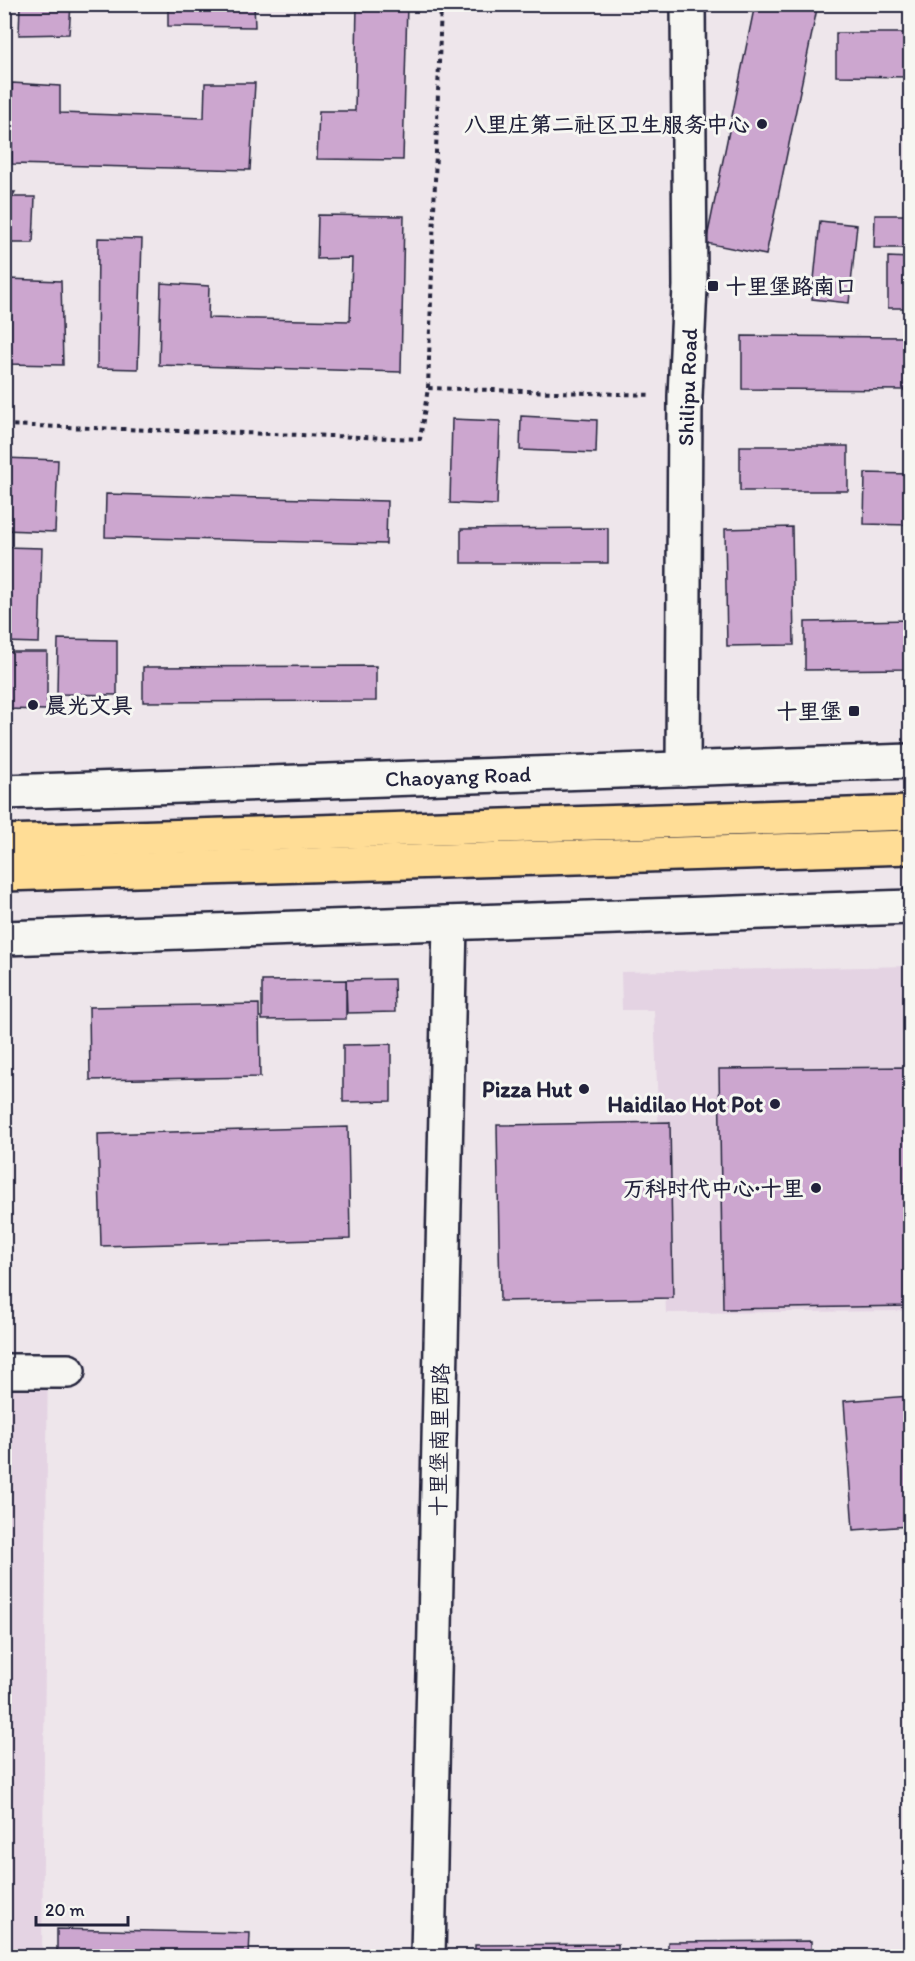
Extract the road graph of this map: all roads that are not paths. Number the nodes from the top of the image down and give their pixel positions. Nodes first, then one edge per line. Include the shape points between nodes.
1 (688, 4) edge
2 (910, 761) edge
3 (683, 769) junction
4 (4, 792) edge
5 (910, 813) edge
6 (4, 842) edge
7 (910, 847) edge
8 (4, 874) edge
9 (910, 907) edge
10 (450, 923) junction
11 (4, 938) edge
12 (4, 1371) edge
13 (68, 1371) dead end
14 (428, 1956) edge

1 - 3 street, Shilipu Road via 690,286 685,396
2 - 3 street, Chaoyang Road
3 - 4 street, Chaoyang Road
5 - 6 highway
7 - 8 highway
9 - 10 street
10 - 11 street
10 - 14 street, 十里堡南里西路
12 - 13 street

